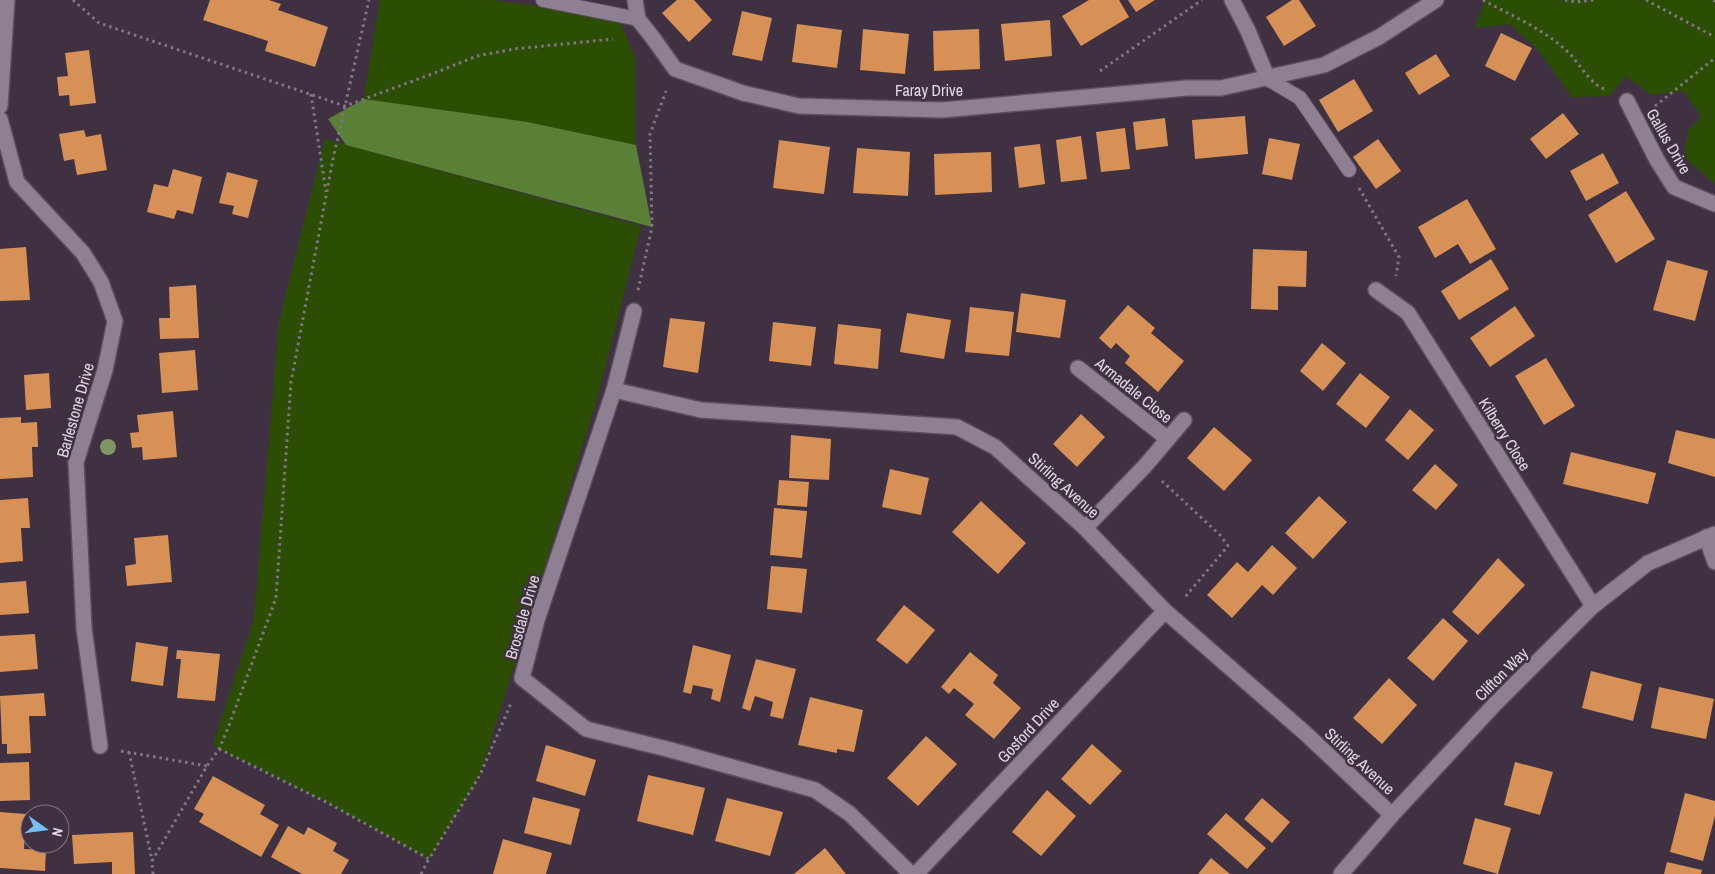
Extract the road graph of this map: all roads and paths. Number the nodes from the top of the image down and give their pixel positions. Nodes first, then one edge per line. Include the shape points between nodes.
1 (2, 0) edge
2 (7, 0) edge
3 (12, 0) edge
4 (73, 0) edge
5 (369, 0) edge
6 (543, 0) edge
7 (635, 0) edge
8 (1202, 0) edge
9 (1232, 0) edge
10 (1436, 0) edge
11 (1483, 0) edge
12 (1565, 0) edge
13 (1594, 0) edge
14 (1646, 0) edge
15 (638, 19) junction
16 (653, 38) junction
17 (1715, 38) edge
18 (1715, 58) edge
19 (675, 69) junction
20 (1093, 76) dead end
21 (1268, 79) junction
22 (311, 94) junction
23 (1627, 101) joint
24 (0, 106) edge
25 (345, 106) junction
26 (0, 119) edge
27 (1637, 120) junction
28 (1349, 170) joint
29 (326, 196) junction
30 (1715, 204) edge
31 (1376, 290) dead end
32 (1391, 300) junction
33 (634, 311) joint
34 (1078, 368) dead end
35 (614, 390) junction
36 (1184, 420) dead end
37 (1168, 439) junction
38 (1145, 466) junction
39 (1085, 528) junction
40 (1710, 535) edge
41 (1715, 562) edge
42 (1593, 606) junction
43 (1168, 613) junction
44 (523, 675) junction
45 (100, 746) joint
46 (219, 749) junction
47 (129, 752) junction
48 (207, 766) junction
49 (1392, 815) junction
50 (429, 860) junction
51 (152, 861) junction
52 (153, 874) edge
53 (421, 874) edge
54 (911, 874) edge
55 (916, 874) edge
56 (1341, 874) edge

1 - 2 street
2 - 3 street
2 - 24 street
4 - 22 path via 99,23
5 - 25 path
6 - 15 lane
7 - 15 street
8 - 20 path
9 - 21 street
10 - 21 street, Faray Drive via 1379,37 1324,65
11 - 23 path via 1550,36 1602,89 1616,92
12 - 13 path
14 - 17 path
15 - 16 street
16 - 19 street
16 - 25 path via 514,49 477,56
18 - 27 path
19 - 21 street, Faray Drive via 743,93 799,106 942,110 1187,88 1221,88
19 - 33 path via 650,134 652,227
21 - 28 lane via 1300,98
22 - 25 path
22 - 29 path
23 - 27 street, Gallus Drive
25 - 29 path
26 - 45 street, Barlestone Drive via 17,182 83,253 101,282 115,321 105,370 76,462 84,628
27 - 30 street, Gallus Drive via 1674,188
28 - 32 path via 1399,257
29 - 46 path via 291,382 276,598
31 - 32 street, Kilberry Close
32 - 42 street, Kilberry Close via 1408,313
33 - 35 street, Brosdale Drive
34 - 37 street, Armadale Close
35 - 39 street, Stirling Avenue via 701,410 957,427 995,447
35 - 44 street, Brosdale Drive via 537,620
36 - 37 street, Armadale Close
37 - 38 street, Armadale Close
38 - 39 street, Armadale Close
38 - 43 path via 1228,546
39 - 43 street, Stirling Avenue
40 - 41 street
40 - 42 street, Clifton Way via 1648,563
42 - 49 street, Clifton Way via 1495,704
43 - 49 street, Stirling Avenue via 1305,733
43 - 55 street, Gosford Drive
44 - 50 path via 480,775
44 - 54 street, Brosdale Drive via 522,678 586,729 815,790 850,814
45 - 47 path
46 - 48 path
46 - 50 path via 328,803
47 - 48 path
47 - 51 path
48 - 51 path
49 - 56 street, Clifton Way
50 - 53 path
51 - 52 path

